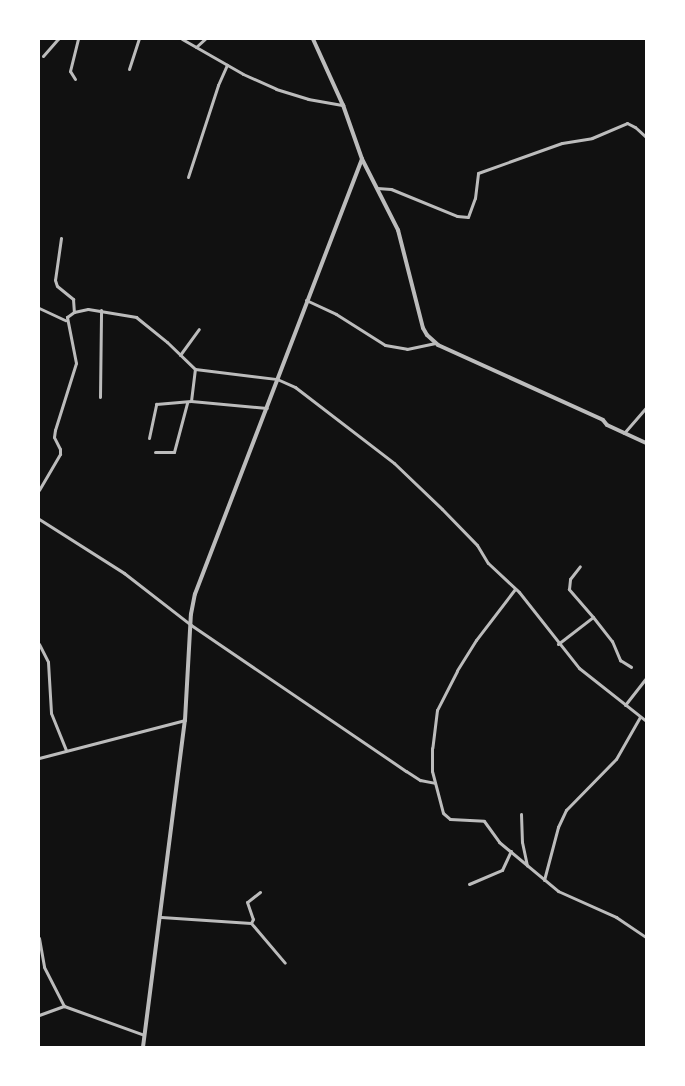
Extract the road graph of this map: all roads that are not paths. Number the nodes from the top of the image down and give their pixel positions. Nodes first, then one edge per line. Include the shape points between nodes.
1 (58, 39) edge
2 (78, 39) edge
3 (139, 39) edge
4 (182, 39) edge
5 (205, 39) edge
6 (313, 39) edge
7 (196, 47) junction
8 (42, 56) dead end
9 (227, 65) junction
10 (129, 69) dead end
11 (75, 79) dead end
12 (343, 105) junction
13 (646, 137) edge
14 (362, 159) junction
15 (188, 177) dead end
16 (377, 188) junction
17 (61, 238) dead end
18 (306, 300) junction
19 (39, 308) edge
20 (101, 310) junction
21 (74, 312) junction
22 (65, 320) junction
23 (199, 329) dead end
24 (435, 343) junction
25 (180, 355) junction
26 (195, 369) junction
27 (277, 378) junction
28 (100, 397) dead end
29 (191, 401) junction
30 (187, 403) junction
31 (267, 408) junction
32 (646, 408) edge
33 (624, 433) junction
34 (149, 438) dead end
35 (646, 443) edge
36 (155, 452) dead end
37 (39, 490) edge
38 (39, 519) edge
39 (580, 566) dead end
40 (515, 589) junction
41 (593, 617) junction
42 (191, 625) junction
43 (39, 644) edge
44 (558, 644) junction
45 (631, 667) dead end
46 (646, 678) edge
47 (625, 705) junction
48 (640, 717) junction
49 (185, 720) junction
50 (646, 721) edge
51 (66, 750) junction
52 (39, 758) edge
53 (435, 783) junction
54 (521, 814) dead end
55 (511, 851) junction
56 (528, 867) junction
57 (544, 880) junction
58 (469, 884) dead end
59 (260, 892) dead end
60 (161, 917) junction
61 (251, 922) junction
62 (646, 937) edge
63 (39, 938) edge
64 (285, 963) dead end
65 (64, 1006) junction
66 (39, 1015) edge
67 (144, 1035) junction
68 (143, 1047) edge

1 - 8 street
2 - 11 street via 70,71
3 - 10 street
4 - 7 street
5 - 7 street
6 - 12 street
7 - 9 street
9 - 12 street via 276,89
9 - 15 street
12 - 14 street
13 - 16 street via 627,123 478,174 468,217 456,216 392,189
14 - 16 street
14 - 18 street
16 - 24 street via 398,230 423,328
17 - 21 street via 55,280 73,299
18 - 24 street via 385,345 407,349
18 - 27 street
19 - 22 street
20 - 21 street
20 - 25 street via 143,321
20 - 28 street
21 - 22 street
22 - 37 street via 76,363 55,430 60,454
23 - 25 street
24 - 33 street
25 - 26 street
26 - 27 street
26 - 29 street
27 - 31 street
27 - 40 street via 295,387 394,463 477,545 488,563
29 - 30 street
29 - 31 street
30 - 34 street via 156,405
30 - 36 street via 174,452
31 - 42 street via 195,594
32 - 33 street
33 - 35 street
38 - 42 street via 124,573
39 - 41 street via 570,579 569,589
40 - 44 street
40 - 53 street via 476,639 437,710 432,748
41 - 44 street
41 - 45 street via 612,641 620,660
42 - 49 street
42 - 53 street via 406,771
43 - 51 street via 48,662 51,713
44 - 47 street via 579,668
46 - 47 street
47 - 48 street
48 - 50 street
48 - 57 street via 616,759 566,810
49 - 51 street
49 - 60 street
51 - 52 street
53 - 55 street via 445,816 484,821
54 - 56 street
55 - 56 street
55 - 58 street via 502,870
56 - 57 street
57 - 62 street
59 - 61 street via 247,902
60 - 61 street
60 - 67 street
61 - 64 street
63 - 65 street via 44,967
65 - 66 street
65 - 67 street
67 - 68 street

